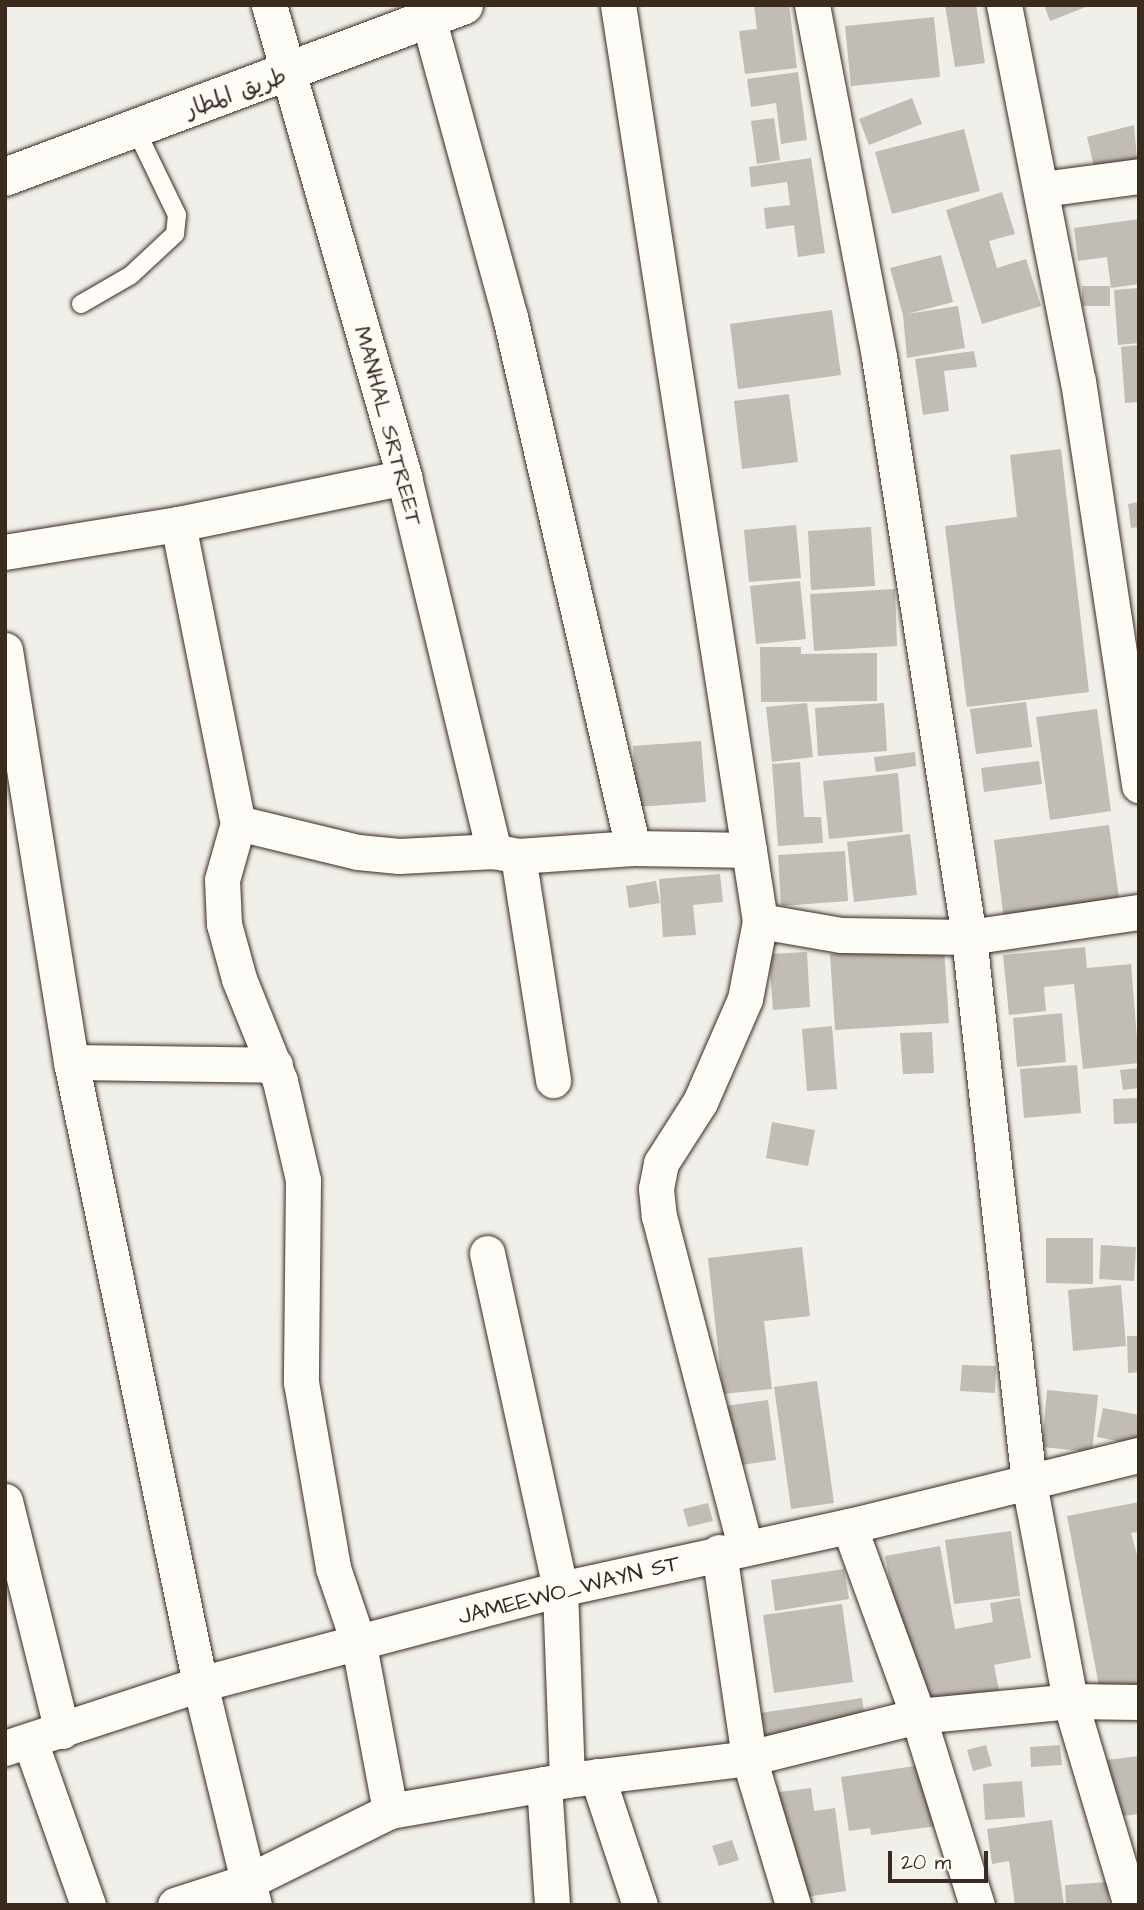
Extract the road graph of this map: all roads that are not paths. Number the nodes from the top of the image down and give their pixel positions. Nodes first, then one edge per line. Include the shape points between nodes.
1 (269, 5) edge
2 (464, 5) edge
3 (618, 5) edge
4 (812, 5) edge
5 (1004, 5) edge
6 (429, 21) junction
7 (288, 75) junction
8 (136, 130) junction
9 (1139, 176) edge
10 (5, 177) edge
11 (1042, 189) junction
12 (81, 304) dead end
13 (404, 477) junction
14 (178, 524) junction
15 (5, 552) edge
16 (1126, 615) edge
17 (5, 650) edge
18 (1139, 785) edge
19 (238, 823) junction
20 (633, 848) junction
21 (749, 850) junction
22 (506, 853) junction
23 (1139, 912) edge
24 (760, 921) junction
25 (969, 937) junction
26 (71, 1062) junction
27 (275, 1065) junction
28 (554, 1080) dead end
29 (487, 1253) dead end
30 (1139, 1455) edge
31 (1029, 1483) junction
32 (5, 1502) edge
33 (849, 1526) junction
34 (732, 1549) junction
35 (560, 1589) junction
36 (359, 1645) junction
37 (200, 1684) junction
38 (1070, 1701) junction
39 (1139, 1702) edge
40 (918, 1716) junction
41 (33, 1740) edge
42 (749, 1758) junction
43 (569, 1780) junction
44 (390, 1811) junction
45 (252, 1893) edge
46 (88, 1905) edge
47 (175, 1905) edge
48 (552, 1905) edge
49 (640, 1905) edge
50 (793, 1905) edge
51 (976, 1905) edge
52 (1131, 1905) edge

1 - 7 street, MANHAL SRTREET
2 - 6 main road, طريق المطار
3 - 21 street
4 - 25 street via 879,357
5 - 11 street
6 - 7 main road, طريق المطار
6 - 20 street via 510,317
7 - 8 main road, طريق المطار
7 - 13 street, MANHAL SRTREET
8 - 10 main road, طريق المطار
8 - 12 lane via 177,215 174,234 131,275
9 - 11 street
11 - 16 street
13 - 14 street
13 - 22 street, MANHAL SRTREET
14 - 15 street
14 - 19 street
16 - 18 street
17 - 26 street
19 - 22 street via 358,852 399,856
19 - 27 street via 222,880 224,924 239,979
20 - 21 street
20 - 22 street
21 - 24 street
22 - 28 street, MANHAL SRTREET
23 - 25 street
24 - 25 street via 841,935
24 - 34 street via 745,999 700,1102 662,1163 656,1189
25 - 31 street
26 - 27 street
26 - 37 street
27 - 36 street via 303,1180 301,1382 333,1568
29 - 35 street
30 - 31 street, JAMEEWO_WAYN ST
31 - 33 street, JAMEEWO_WAYN ST
31 - 38 street
32 - 41 street
33 - 34 street, JAMEEWO_WAYN ST
33 - 40 street
34 - 35 street, JAMEEWO_WAYN ST via 625,1578
34 - 42 street
35 - 36 street, JAMEEWO_WAYN ST
35 - 43 street
36 - 37 street, JAMEEWO_WAYN ST
36 - 44 street
37 - 41 street, JAMEEWO_WAYN ST
37 - 45 street
38 - 39 street
38 - 40 street
38 - 52 street
40 - 42 street
40 - 51 street
41 - 46 street
42 - 43 street
42 - 50 street
43 - 44 street
43 - 48 street
43 - 49 street
44 - 45 street
45 - 47 street

